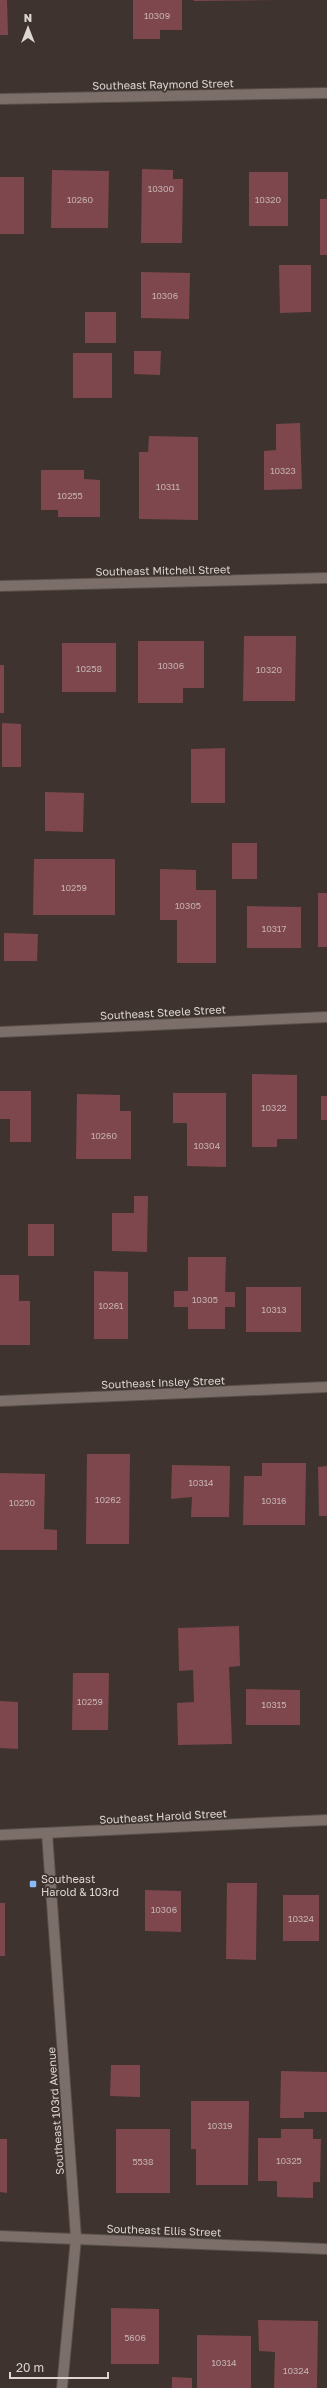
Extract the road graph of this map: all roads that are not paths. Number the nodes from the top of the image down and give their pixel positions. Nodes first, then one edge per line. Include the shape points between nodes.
1 (327, 93) edge
2 (0, 99) edge
3 (327, 578) edge
4 (0, 586) edge
5 (327, 1017) edge
6 (0, 1032) edge
7 (327, 1387) edge
8 (0, 1400) edge
9 (327, 1820) edge
10 (47, 1833) junction
11 (0, 1835) edge
12 (0, 2236) edge
13 (76, 2238) junction
14 (327, 2249) edge
15 (62, 2388) edge

1 - 2 street, Southeast Raymond Street
3 - 4 street, Southeast Mitchell Street
5 - 6 street, Southeast Steele Street
7 - 8 street, Southeast Insley Street
9 - 10 street, Southeast Harold Street
10 - 11 street, Southeast Harold Street
10 - 13 street, Southeast 103rd Avenue
12 - 13 street, Southeast Ellis Street
13 - 14 street, Southeast Ellis Street
13 - 15 street, Southeast 103rd Avenue

